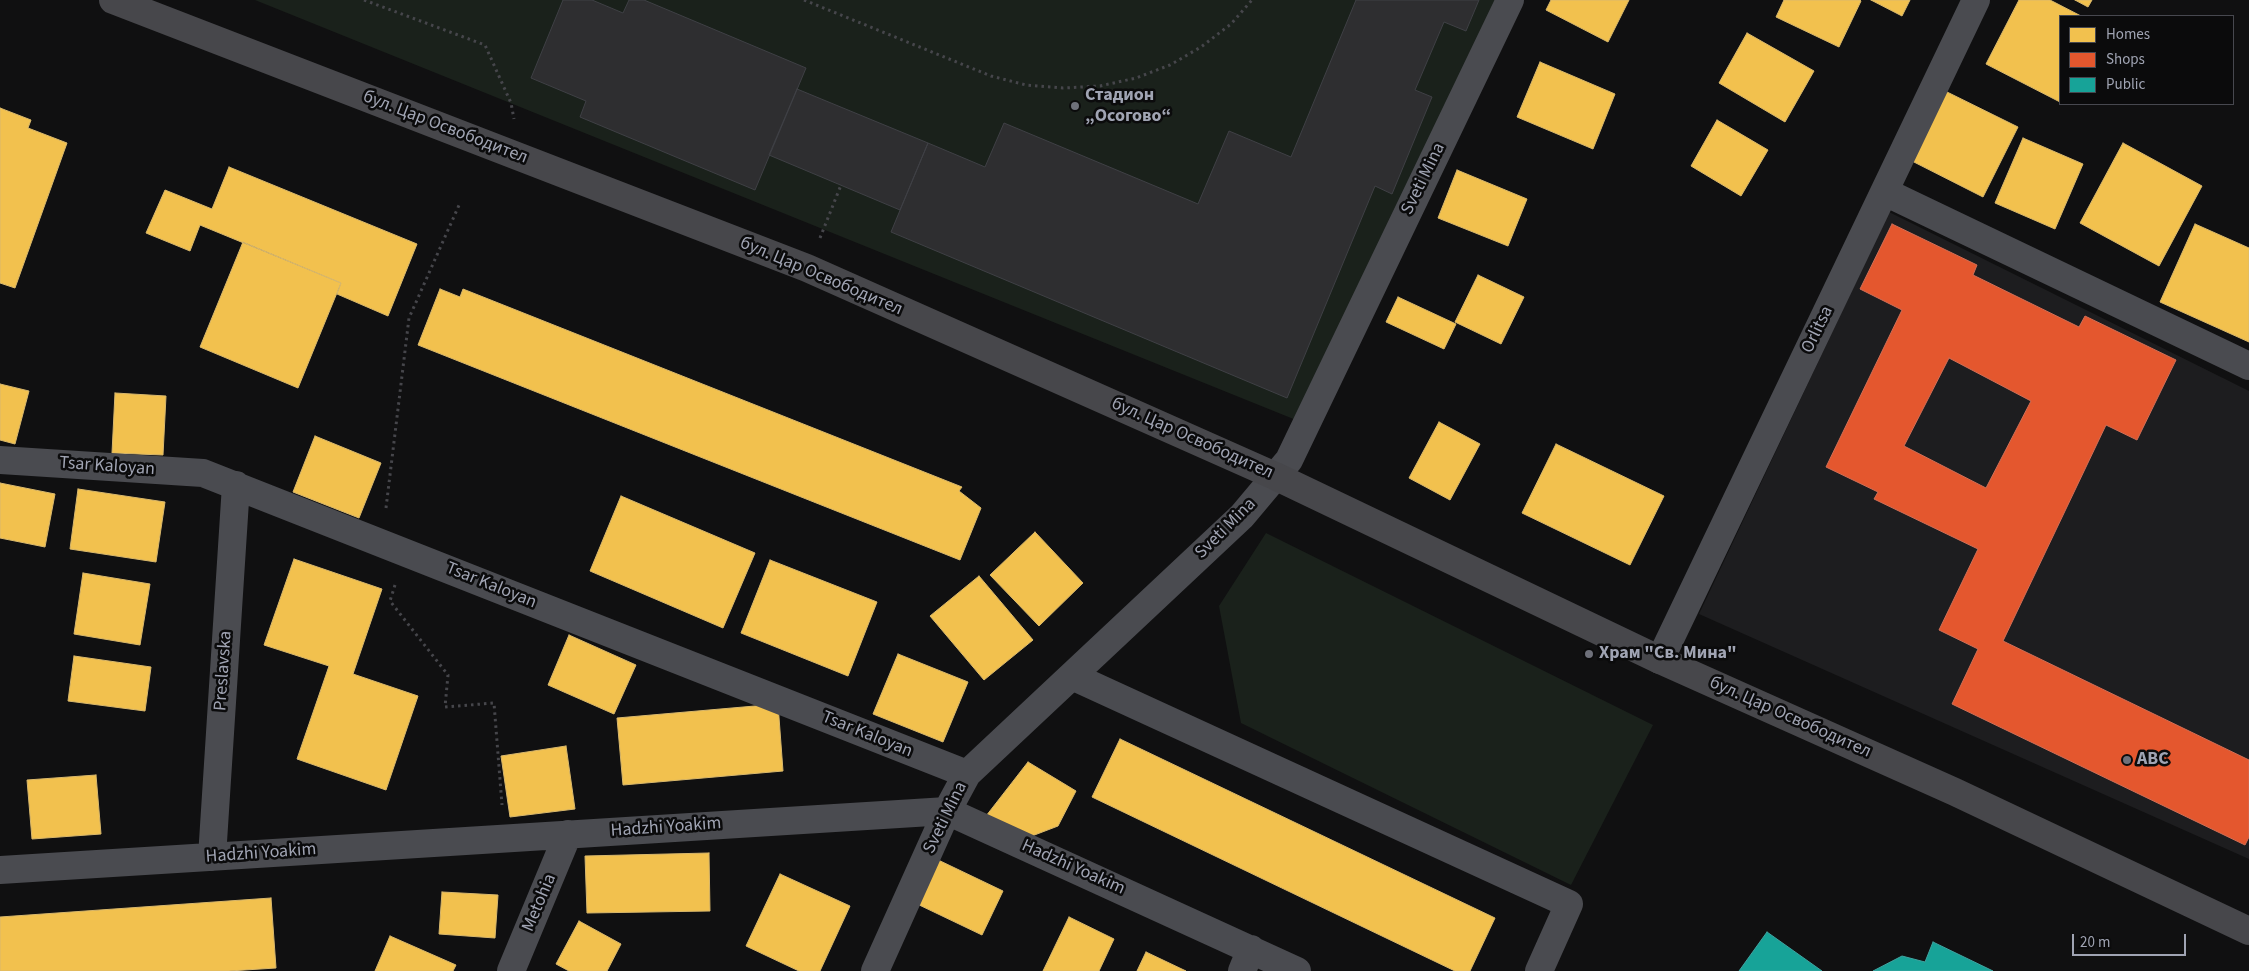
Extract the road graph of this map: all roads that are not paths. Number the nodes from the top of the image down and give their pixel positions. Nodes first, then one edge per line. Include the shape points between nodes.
1 (113, 0) edge
2 (1510, 0) edge
3 (1976, 0) edge
4 (1885, 192) junction
5 (2249, 366) edge
6 (0, 460) edge
7 (1282, 468) junction
8 (236, 485) junction
9 (1660, 660) junction
10 (1072, 676) junction
11 (967, 774) junction
12 (947, 811) junction
13 (568, 834) junction
14 (212, 857) junction
15 (0, 870) edge
16 (2249, 931) edge
17 (1246, 960) edge
18 (511, 971) edge
19 (875, 971) edge
20 (1297, 971) edge
21 (1539, 971) edge

1 - 7 main road, бул. Цар Освободител via 807,268
2 - 7 street, Sveti Mina
3 - 4 street, Orlitsa
4 - 5 street
4 - 9 street, Orlitsa
6 - 8 street, Tsar Kaloyan via 203,473
7 - 9 main road, бул. Цар Освободител
7 - 10 street, Sveti Mina via 1242,516
8 - 11 street, Tsar Kaloyan
8 - 14 street, Preslavska
9 - 16 main road, бул. Цар Освободител via 1955,792
10 - 11 street, Sveti Mina
10 - 21 street via 1569,904
11 - 12 street, Sveti Mina
12 - 13 street, Hadzhi Yoakim
12 - 17 street, Hadzhi Yoakim
12 - 19 street, Sveti Mina
13 - 14 street, Hadzhi Yoakim
13 - 18 street, Metohia
14 - 15 street, Hadzhi Yoakim
17 - 20 street, Hadzhi Yoakim

